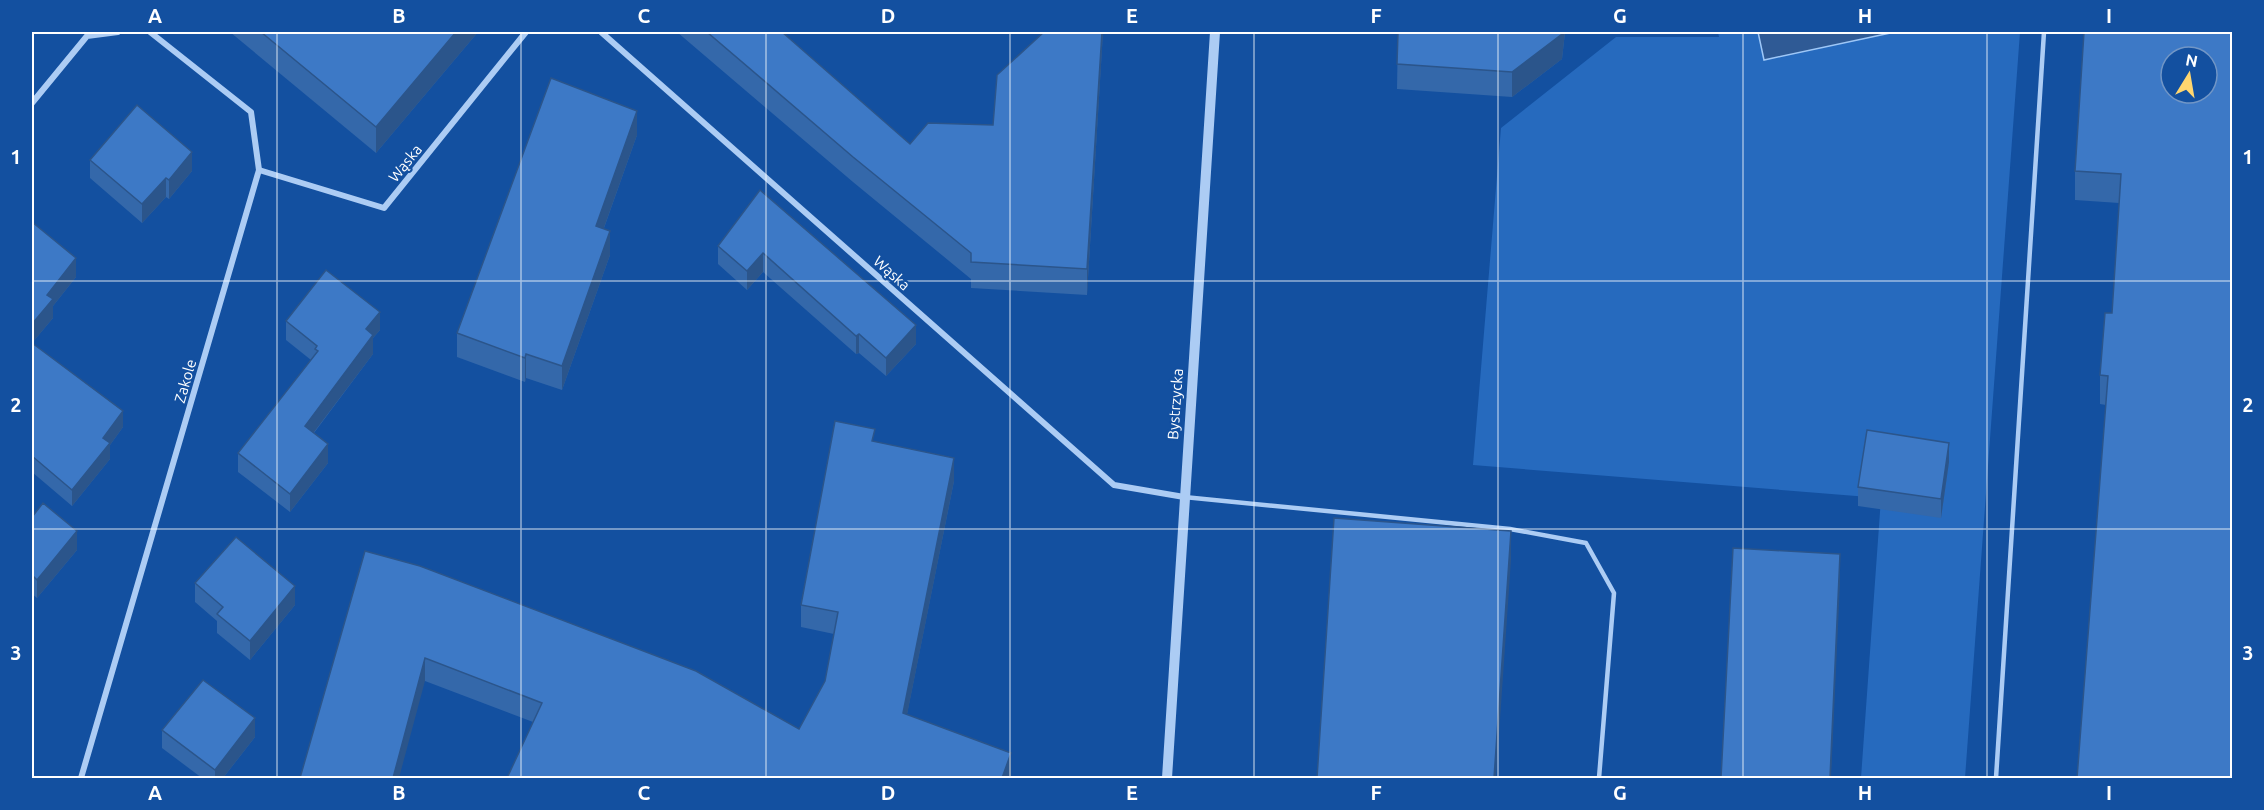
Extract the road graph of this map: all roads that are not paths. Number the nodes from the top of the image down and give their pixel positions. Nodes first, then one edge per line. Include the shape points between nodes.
1 (118, 32) edge
2 (150, 32) edge
3 (526, 32) edge
4 (601, 32) edge
5 (1215, 32) edge
6 (2044, 32) edge
7 (32, 103) edge
8 (259, 170) junction
9 (1184, 497) junction
10 (81, 778) edge
11 (1167, 778) edge
12 (1599, 778) edge
13 (1996, 778) edge

1 - 7 street via 87,36
2 - 8 street, Zakole via 251,112
3 - 8 street, Wąska via 384,208
4 - 9 street, Wąska via 1114,485
5 - 9 street, Bystrzycka
6 - 13 lane
8 - 10 street, Zakole
9 - 11 street, Bystrzycka
9 - 12 lane via 1510,529 1586,543 1614,593

